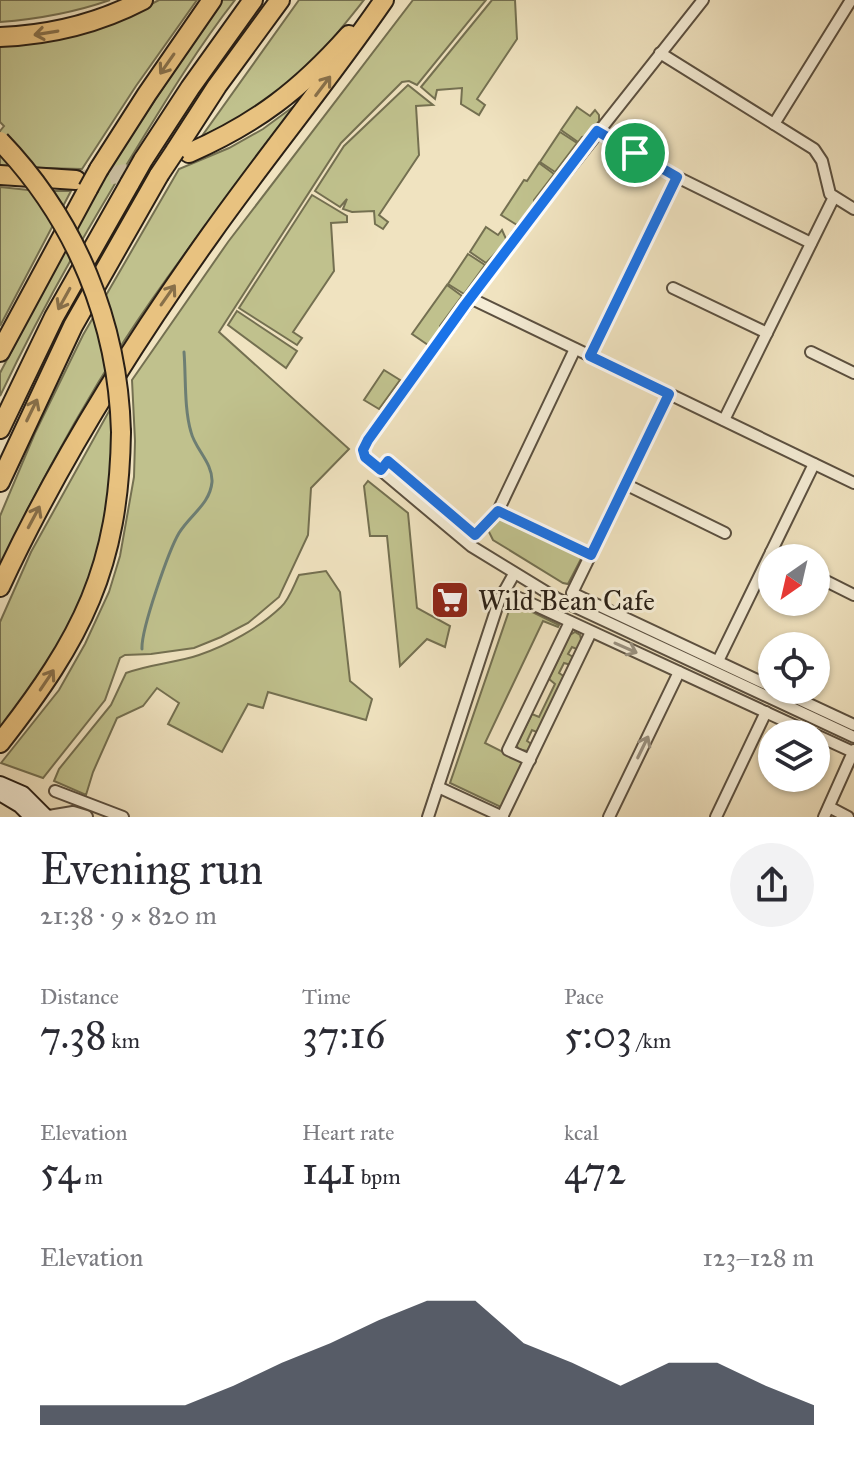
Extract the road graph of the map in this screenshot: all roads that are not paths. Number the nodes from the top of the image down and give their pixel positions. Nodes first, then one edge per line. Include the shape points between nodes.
1 (143, 0) edge
2 (212, 0) edge
3 (253, 0) edge
4 (280, 0) edge
5 (382, 0) edge
6 (703, 0) edge
7 (851, 0) edge
8 (0, 37) edge
9 (660, 53) junction
10 (774, 124) junction
11 (597, 131) junction
12 (0, 141) edge
13 (182, 152) junction
14 (0, 175) edge
15 (677, 177) junction
16 (82, 184) junction
17 (834, 197) junction
18 (854, 209) edge
19 (811, 243) junction
20 (673, 288) dead end
21 (470, 298) junction
22 (767, 333) junction
23 (575, 349) junction
24 (0, 352) edge
25 (811, 352) dead end
26 (590, 356) junction
27 (854, 373) edge
28 (669, 394) junction
29 (724, 420) junction
30 (0, 429) edge
31 (814, 464) junction
32 (381, 470) junction
33 (0, 482) edge
34 (854, 483) edge
35 (625, 484) junction
36 (498, 511) junction
37 (725, 533) dead end
38 (775, 544) edge
39 (591, 555) junction
40 (514, 574) junction
41 (758, 579) edge
42 (830, 583) edge
43 (0, 587) edge
44 (504, 591) junction
45 (854, 595) edge
46 (570, 622) junction
47 (591, 632) junction
48 (718, 661) junction
49 (679, 672) junction
50 (758, 680) edge
51 (809, 704) edge
52 (766, 712) junction
53 (783, 720) edge
54 (854, 725) edge
55 (854, 737) edge
56 (830, 741) edge
57 (0, 743) edge
58 (854, 751) edge
59 (530, 760) junction
60 (0, 784) edge
61 (438, 787) junction
62 (55, 791) dead end
63 (0, 793) edge
64 (826, 812) edge
65 (120, 816) edge
66 (32, 817) edge
67 (47, 817) edge
68 (86, 817) edge
69 (428, 817) edge
70 (502, 817) edge
71 (609, 817) edge
72 (716, 817) edge
73 (848, 817) edge

1 -> 8 highway via 58,31
2 -> 16 highway, bridge via 99,169
3 -> 30 highway, bridge via 143,160 54,317
4 - 13 highway via 217,86
5 - 13 highway via 283,100 228,136
43 -> 5 highway via 72,446 133,346
6 - 9 street
7 - 10 street
9 - 10 street
9 - 11 street
10 - 17 street via 819,154
11 - 15 street
11 - 21 street
57 -> 12 highway, bridge via 84,618 107,553 121,477 113,351 97,297 44,194
33 -> 13 highway, bridge via 73,326 159,175
14 - 16 highway
15 - 19 street
15 - 26 street
16 - 24 highway
17 - 18 street
17 - 19 street
19 - 22 street
20 - 22 street
21 - 23 street
21 - 32 street via 364,446 365,457
22 - 29 street
23 - 26 street
23 - 36 street
25 - 27 street
26 - 28 street
28 - 29 street
28 - 35 street
29 - 31 street
31 - 34 street
31 - 38 street
32 - 36 street via 388,461 475,535
32 - 40 street via 471,546
35 - 37 street
35 - 39 street
36 - 39 street
39 - 48 street via 572,593
40 - 44 street
40 - 55 street via 601,621
41 - 48 street
42 - 45 street
44 - 46 street
44 - 61 street
46 - 47 street
46 - 59 street via 508,750
47 -> 49 street
47 - 59 street
48 - 50 street
49 - 52 street
71 -> 49 street
51 - 54 street
52 - 53 street
52 - 72 street
56 - 58 street
58 - 64 street
59 - 70 street
60 - 67 main road via 31,800
61 - 69 street
61 - 70 street
62 - 65 street
63 - 66 main road
64 - 73 street
67 - 68 street

